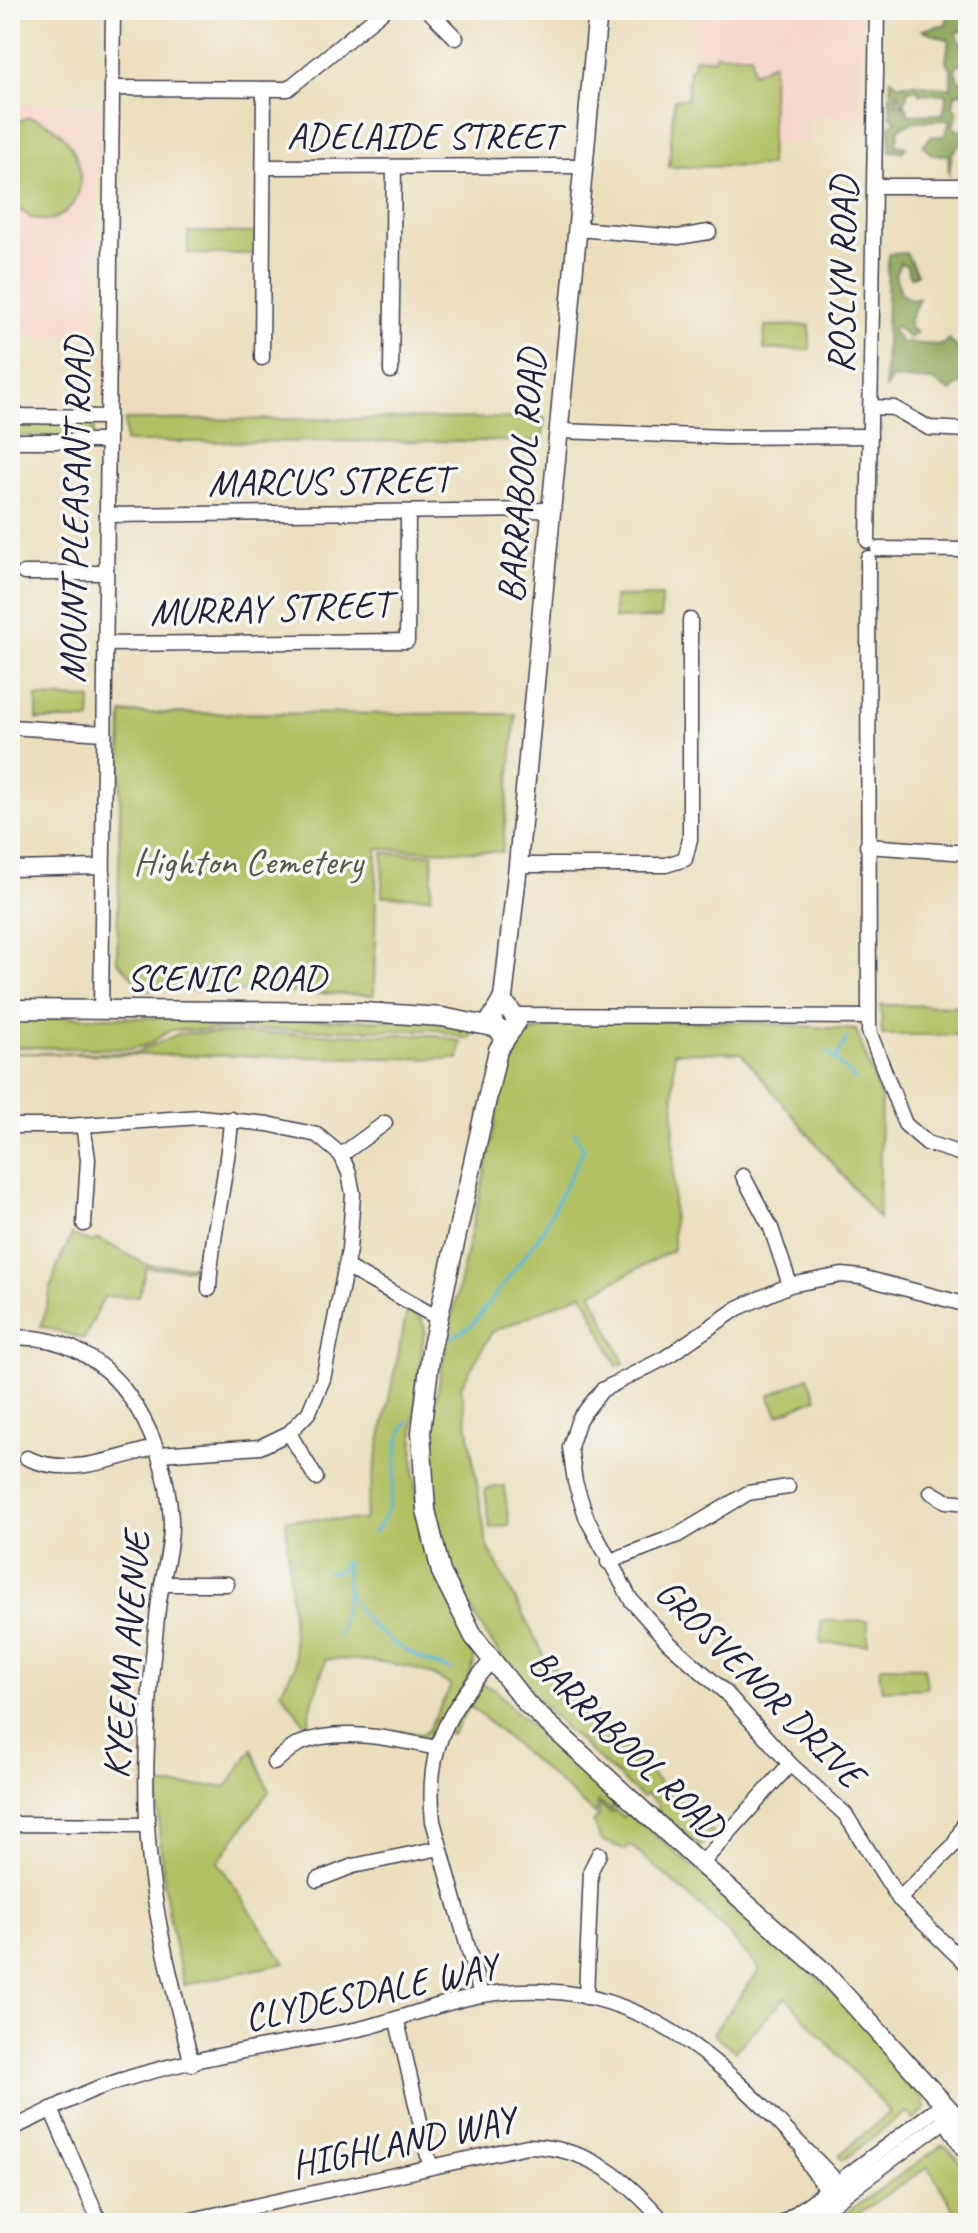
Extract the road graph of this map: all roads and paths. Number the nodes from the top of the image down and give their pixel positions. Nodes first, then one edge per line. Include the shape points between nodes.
1 (113, 10) edge
2 (384, 10) edge
3 (428, 10) edge
4 (598, 10) edge
5 (877, 10) edge
6 (456, 38) dead end
7 (112, 88) junction
8 (264, 89) junction
9 (582, 166) junction
10 (264, 167) junction
11 (394, 167) junction
12 (875, 186) junction
13 (968, 186) edge
14 (577, 229) junction
15 (709, 232) dead end
16 (262, 358) dead end
17 (391, 371) dead end
18 (872, 407) junction
19 (10, 416) edge
20 (108, 417) junction
21 (968, 430) edge
22 (559, 431) junction
23 (870, 436) junction
24 (10, 441) edge
25 (108, 441) junction
26 (552, 510) junction
27 (408, 512) junction
28 (107, 515) junction
29 (871, 549) junction
30 (968, 550) edge
31 (24, 573) dead end
32 (106, 573) junction
33 (690, 620) dead end
34 (105, 644) junction
35 (10, 727) edge
36 (104, 733) junction
37 (867, 846) junction
38 (968, 853) edge
39 (518, 865) junction
40 (102, 867) junction
41 (10, 869) edge
42 (10, 1009) edge
43 (101, 1010) junction
44 (867, 1017) junction
45 (504, 1020) junction
46 (231, 1119) junction
47 (385, 1123) dead end
48 (83, 1125) junction
49 (10, 1126) edge
50 (341, 1155) junction
51 (968, 1156) edge
52 (743, 1176) dead end
53 (84, 1224) dead end
54 (346, 1267) junction
55 (790, 1285) junction
56 (209, 1289) dead end
57 (968, 1305) edge
58 (438, 1318) junction
59 (10, 1338) edge
60 (289, 1433) junction
61 (152, 1452) junction
62 (27, 1458) dead end
63 (316, 1478) dead end
64 (788, 1487) dead end
65 (931, 1492) dead end
66 (968, 1503) edge
67 (608, 1562) junction
68 (162, 1584) junction
69 (227, 1584) dead end
70 (492, 1660) junction
71 (436, 1748) junction
72 (274, 1763) dead end
73 (790, 1764) junction
74 (968, 1816) edge
75 (10, 1824) edge
76 (147, 1825) junction
77 (440, 1848) junction
78 (599, 1854) dead end
79 (701, 1864) junction
80 (317, 1880) dead end
81 (899, 1899) junction
82 (968, 1966) edge
83 (481, 1995) junction
84 (586, 1997) junction
85 (397, 2021) junction
86 (192, 2064) junction
87 (51, 2109) junction
88 (945, 2111) junction
89 (10, 2129) edge
90 (968, 2130) edge
91 (968, 2153) edge
92 (430, 2165) junction
93 (836, 2192) junction
94 (100, 2223) edge
95 (178, 2223) edge
96 (665, 2223) edge
97 (783, 2223) edge
98 (806, 2223) edge

1 - 7 street, MOUNT PLEASANT ROAD
2 - 8 street via 288,89
3 - 6 street
4 - 9 main road, BARRABOOL ROAD
5 - 12 street, ROSLYN ROAD
7 - 8 street
7 - 20 street, MOUNT PLEASANT ROAD
8 - 10 street
9 - 11 street, ADELAIDE STREET
9 - 14 main road, BARRABOOL ROAD
10 - 11 street, ADELAIDE STREET
10 - 16 street
11 - 17 street
12 - 13 street
12 - 18 street, ROSLYN ROAD
14 - 15 street via 678,237
14 - 22 main road, BARRABOOL ROAD
18 - 21 street via 894,408 929,428
18 - 23 street, ROSLYN ROAD
19 - 20 street
20 - 25 street, MOUNT PLEASANT ROAD
22 - 23 street
22 - 26 main road, BARRABOOL ROAD
23 - 29 street, ROSLYN ROAD
24 - 25 street
25 - 28 street, MOUNT PLEASANT ROAD
26 - 27 street, MARCUS STREET
26 - 39 main road, BARRABOOL ROAD
27 - 28 street, MARCUS STREET
27 - 34 street, MURRAY STREET via 407,641
28 - 32 street, MOUNT PLEASANT ROAD
29 - 30 street
29 - 37 street, ROSLYN ROAD
31 - 32 street
32 - 34 street, MOUNT PLEASANT ROAD
33 - 39 street via 690,839 685,859 666,865
34 - 36 street, MOUNT PLEASANT ROAD
35 - 36 street
36 - 40 street, MOUNT PLEASANT ROAD
37 - 38 street
37 - 44 street, ROSLYN ROAD
39 - 45 main road, BARRABOOL ROAD
40 - 41 street
40 - 43 street, MOUNT PLEASANT ROAD
42 - 43 main road, SCENIC ROAD
43 - 45 main road, SCENIC ROAD via 363,1012
44 - 45 street, SCENIC ROAD via 546,1014
44 - 51 street, ROSLYN ROAD via 905,1124 927,1143
45 - 58 main road, BARRABOOL ROAD
46 - 48 street
46 - 50 street via 303,1130
46 - 56 street
47 - 50 street
48 - 49 street
48 - 53 street via 88,1159
50 - 54 street via 353,1194
52 - 55 street via 771,1228
54 - 58 street
54 - 60 street via 317,1399
55 - 57 street, GROSVENOR DRIVE via 842,1275 861,1277
55 - 67 street, GROSVENOR DRIVE via 730,1313 591,1401 573,1433 571,1463 587,1519
58 - 70 main road, BARRABOOL ROAD via 421,1432 426,1510 441,1572 474,1637
59 - 61 street, KYEEMA AVENUE via 52,1340 96,1361 133,1401
60 - 61 street via 253,1448
60 - 63 street
61 - 62 street via 89,1465 49,1465
61 - 68 street, KYEEMA AVENUE via 171,1524
64 - 67 street via 748,1493 678,1535
65 - 66 street via 946,1501
67 - 73 street, GROSVENOR DRIVE via 650,1623 726,1693
68 - 69 street
68 - 76 street, KYEEMA AVENUE via 147,1726
70 - 71 street via 446,1720
70 - 79 main road, BARRABOOL ROAD via 527,1704
71 - 72 street via 363,1735 335,1737 298,1744
71 - 77 street via 430,1797
73 - 79 street
73 - 81 street, GROSVENOR DRIVE via 845,1814
74 - 81 street via 954,1845
75 - 76 street
76 - 86 street, KYEEMA AVENUE via 163,1948
77 - 80 street via 353,1866
77 - 83 street
78 - 84 street via 591,1870
79 - 88 main road, BARRABOOL ROAD via 821,1969
81 - 82 street, GROSVENOR DRIVE
83 - 84 street, CLYDESDALE WAY
83 - 85 street, CLYDESDALE WAY
84 - 93 street, CLYDESDALE WAY via 636,2012 701,2048 818,2158
85 - 86 street, CLYDESDALE WAY
85 - 92 street
86 - 87 street, CLYDESDALE WAY via 115,2082
87 - 89 street, CLYDESDALE WAY
87 - 94 street
88 - 90 main road, BARRABOOL ROAD
88 - 91 main road, BARRABOOL ROAD
88 - 93 street
92 - 95 street, HIGHLAND WAY
92 - 96 street, HIGHLAND WAY via 527,2146 560,2148 612,2171
93 - 97 street
93 - 98 street

